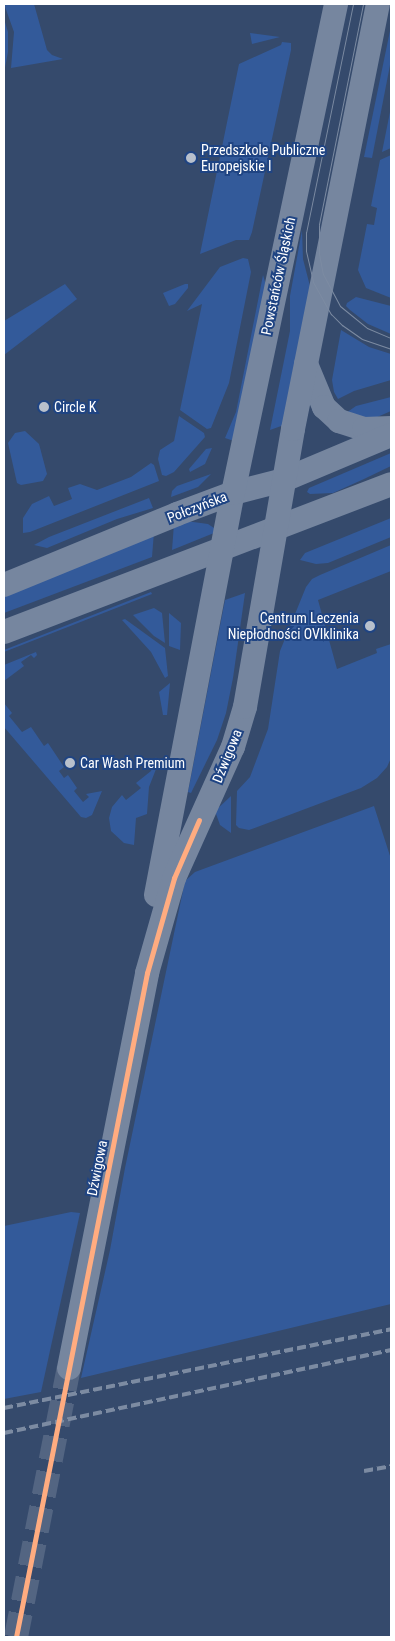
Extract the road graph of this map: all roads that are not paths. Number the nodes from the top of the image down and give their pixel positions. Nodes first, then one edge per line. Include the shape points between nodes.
1 (336, 4) edge
2 (378, 4) edge
3 (306, 364) junction
4 (391, 428) edge
5 (391, 435) edge
6 (284, 480) junction
7 (391, 484) edge
8 (233, 494) junction
9 (275, 529) junction
10 (222, 550) junction
11 (4, 585) edge
12 (4, 632) edge
13 (147, 973) junction
14 (69, 1368) tunnel mouth

1 - 8 main road, Powstańców Śląskich
2 - 3 main road
3 - 4 main road via 324,406 339,421 364,429
3 - 6 main road
5 - 6 main road, Połczyńska
6 - 8 main road, Połczyńska
6 - 9 main road
7 - 9 main road
8 - 10 main road, Powstańców Śląskich
8 - 11 main road, Połczyńska
9 - 10 main road
9 - 13 main road, Dźwigowa via 245,707 233,747 174,878
10 - 12 main road
10 - 13 main road, Dźwigowa via 159,878
13 - 14 main road, Dźwigowa

